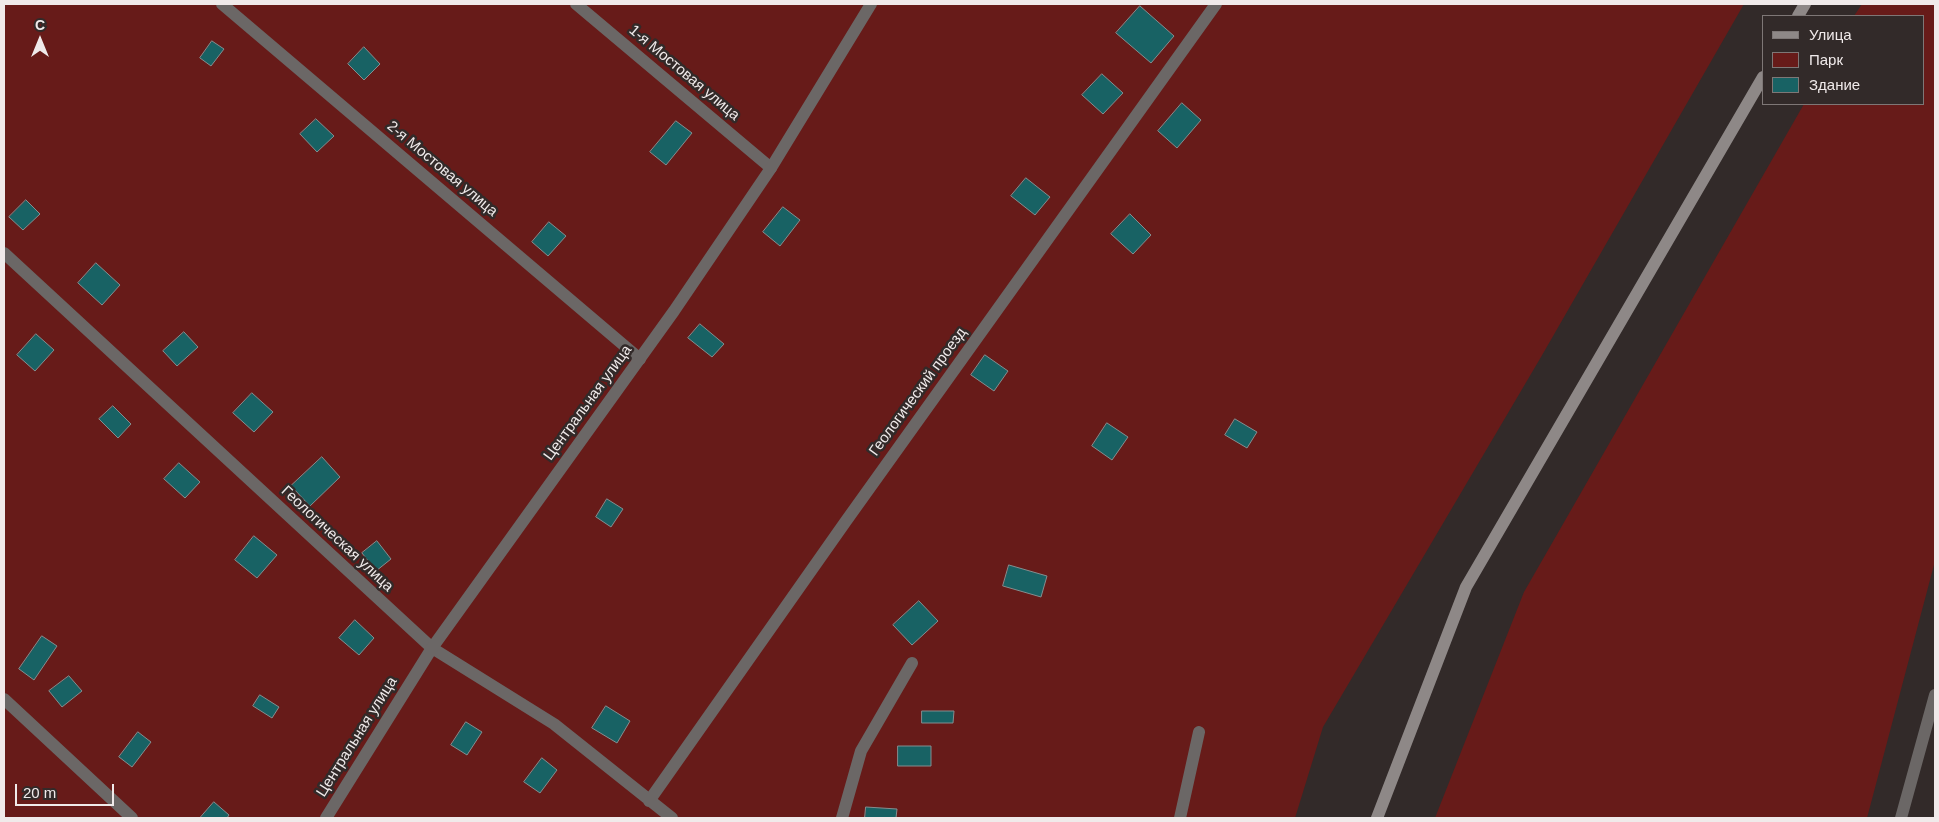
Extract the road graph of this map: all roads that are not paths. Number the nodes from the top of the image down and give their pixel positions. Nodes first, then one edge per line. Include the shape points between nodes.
1 (222, 4) edge
2 (576, 4) edge
3 (871, 4) edge
4 (1216, 4) edge
5 (1805, 4) edge
6 (1799, 15) edge
7 (1762, 79) edge
8 (772, 168) junction
9 (4, 253) edge
10 (640, 359) junction
11 (432, 648) junction
12 (912, 663) dead end
13 (1935, 695) edge
14 (4, 699) edge
15 (1932, 722) edge
16 (1199, 732) dead end
17 (650, 801) junction
18 (132, 818) edge
19 (326, 818) edge
20 (672, 818) edge
21 (842, 818) edge
22 (1180, 818) edge
23 (1377, 818) edge
24 (1901, 818) edge

1 - 10 street, 2-я Мостовая улица
2 - 8 street, 1-я Мостовая улица
3 - 8 street, Центральная улица
4 - 17 street, Геологический проезд
5 - 6 main road
7 - 23 main road via 1466,587
8 - 10 street, Центральная улица
9 - 11 street, Геологическая улица
10 - 11 street, Центральная улица
11 - 17 street, Геологическая улица via 554,724
11 - 19 street, Центральная улица
12 - 21 street via 861,751
13 - 15 street
14 - 18 street
15 - 24 street
16 - 22 street
17 - 20 street, Геологическая улица

